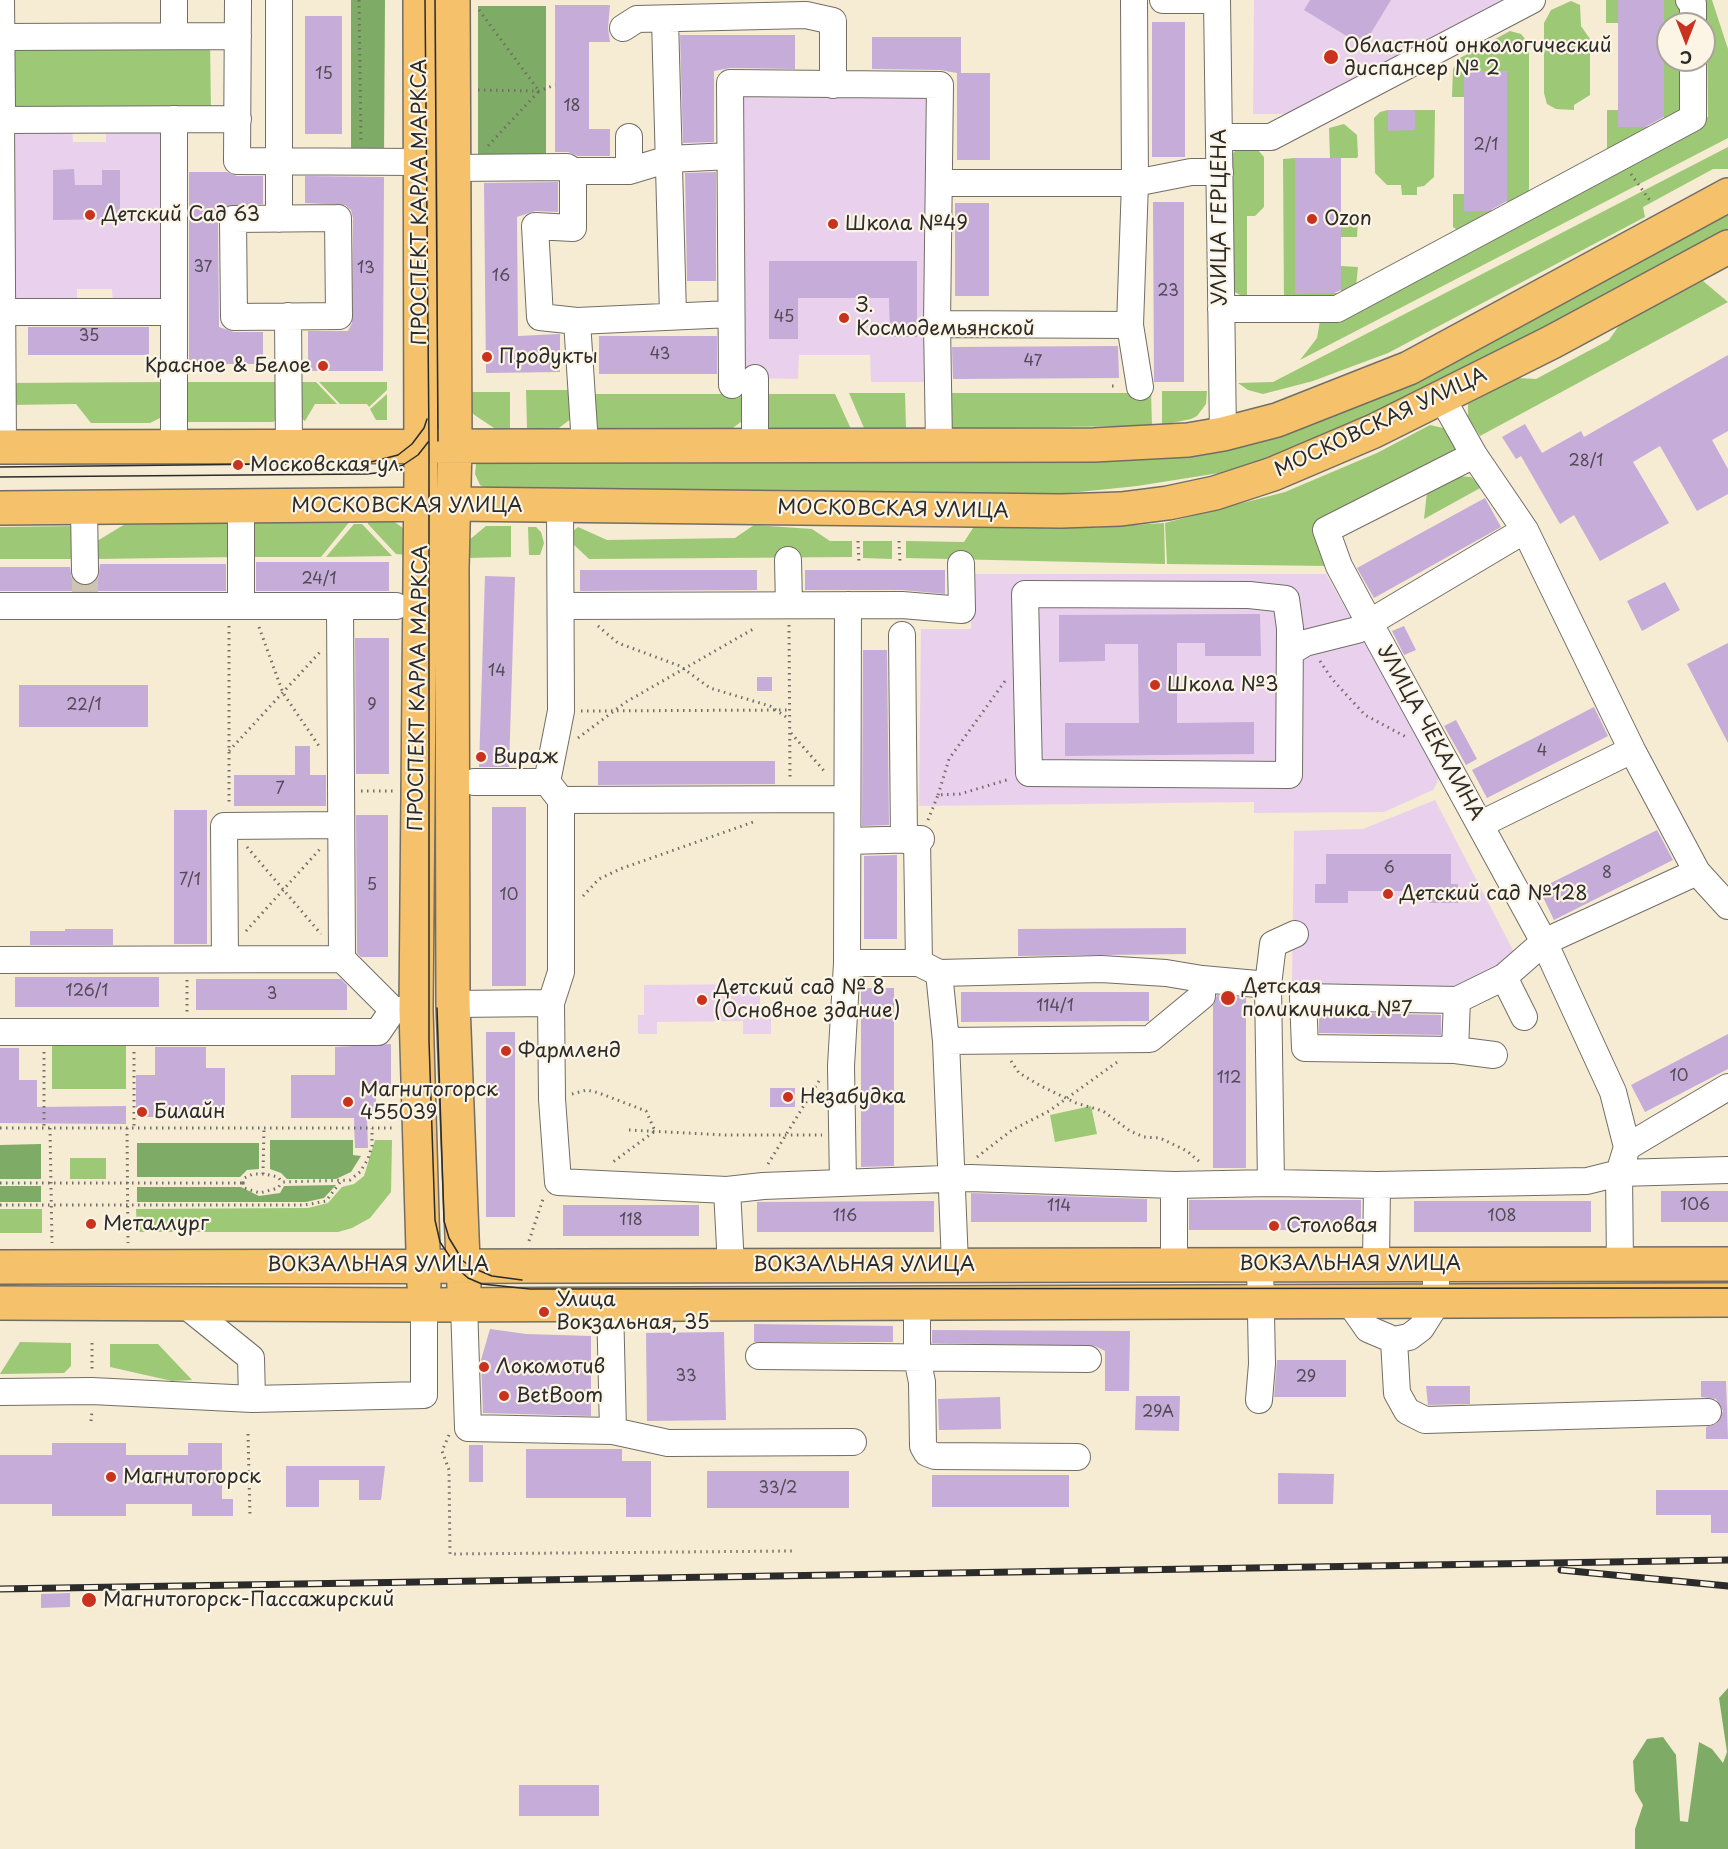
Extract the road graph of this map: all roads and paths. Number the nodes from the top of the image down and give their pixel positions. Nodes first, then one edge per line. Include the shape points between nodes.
1 (174, 0) edge
2 (238, 0) edge
3 (279, 0) edge
4 (359, 0) edge
5 (420, 0) edge
6 (1134, 0) edge
7 (1163, 0) edge
8 (1217, 0) edge
9 (1532, 0) edge
10 (1, 3) edge
11 (465, 4) edge
12 (806, 8) edge
13 (632, 16) edge
14 (665, 19) junction
15 (174, 36) junction
16 (238, 36) junction
17 (2, 37) junction
18 (1693, 72) edge
19 (555, 85) dead end
20 (833, 85) junction
21 (478, 90) dead end
22 (539, 91) junction
23 (2, 108) dead end
24 (174, 119) junction
25 (238, 119) junction
26 (628, 137) dead end
27 (1220, 137) junction
28 (361, 142) dead end
29 (486, 149) dead end
30 (730, 156) junction
31 (669, 159) junction
32 (1, 161) edge
33 (279, 162) junction
34 (420, 162) junction
35 (452, 168) junction
36 (573, 171) junction
37 (628, 171) junction
38 (1220, 172) junction
39 (1635, 180) dead end
40 (940, 183) junction
41 (1135, 183) junction
42 (1728, 195) edge
43 (1651, 202) dead end
44 (279, 219) junction
45 (1728, 247) edge
46 (1221, 309) junction
47 (2, 312) junction
48 (174, 312) junction
49 (731, 314) junction
50 (673, 315) junction
51 (288, 316) junction
52 (577, 321) junction
53 (937, 324) junction
54 (1130, 325) junction
55 (1140, 387) dead end
56 (1442, 398) junction
57 (1223, 434) junction
58 (755, 444) junction
59 (939, 444) junction
60 (455, 445) junction
61 (585, 445) junction
62 (174, 446) junction
63 (2, 447) edge
64 (289, 447) junction
65 (421, 447) junction
66 (1474, 455) junction
67 (454, 504) junction
68 (420, 505) junction
69 (560, 506) junction
70 (241, 507) junction
71 (0, 508) edge
72 (84, 508) junction
73 (1525, 530) junction
74 (858, 541) dead end
75 (899, 541) dead end
76 (788, 560) dead end
77 (900, 562) dead end
78 (859, 563) dead end
79 (961, 564) dead end
80 (85, 591) junction
81 (789, 605) junction
82 (848, 605) junction
83 (0, 606) edge
84 (240, 606) junction
85 (396, 606) dead end
86 (569, 606) junction
87 (340, 618) junction
88 (1369, 622) junction
89 (760, 625) dead end
90 (902, 635) dead end
91 (1298, 647) junction
92 (1026, 661) junction
93 (683, 668) junction
94 (283, 693) junction
95 (776, 710) junction
96 (790, 710) junction
97 (561, 711) junction
98 (613, 711) junction
99 (790, 720) junction
100 (790, 731) junction
101 (1410, 740) dead end
102 (575, 741) dead end
103 (1632, 750) junction
104 (229, 752) junction
105 (1029, 773) junction
106 (474, 782) dead end
107 (341, 783) junction
108 (396, 791) dead end
109 (554, 791) junction
110 (938, 795) junction
111 (847, 799) junction
112 (791, 800) junction
113 (935, 806) dead end
114 (1481, 824) junction
115 (341, 825) junction
116 (229, 826) junction
117 (917, 839) junction
118 (848, 841) junction
119 (1697, 872) junction
120 (283, 890) junction
121 (1728, 906) edge
122 (561, 916) junction
123 (1295, 934) dead end
124 (1544, 942) junction
125 (225, 957) junction
126 (187, 959) junction
127 (342, 959) junction
128 (0, 960) edge
129 (847, 963) junction
130 (929, 968) junction
131 (1504, 977) junction
132 (1202, 980) junction
133 (1268, 985) junction
134 (1457, 1000) junction
135 (551, 1003) junction
136 (453, 1004) junction
137 (405, 1010) junction
138 (1524, 1017) dead end
139 (0, 1032) edge
140 (44, 1032) junction
141 (134, 1032) junction
142 (187, 1032) junction
143 (1145, 1039) junction
144 (983, 1040) junction
145 (946, 1041) junction
146 (1455, 1050) junction
147 (1494, 1055) dead end
148 (841, 1066) junction
149 (1728, 1087) edge
150 (552, 1099) junction
151 (1068, 1099) junction
152 (0, 1128) edge
153 (44, 1128) junction
154 (50, 1128) junction
155 (127, 1128) junction
156 (134, 1128) junction
157 (264, 1128) junction
158 (372, 1128) junction
159 (397, 1128) dead end
160 (629, 1130) dead end
161 (655, 1131) junction
162 (842, 1134) junction
163 (788, 1135) junction
164 (1627, 1147) junction
165 (1728, 1170) edge
166 (1619, 1173) junction
167 (263, 1174) junction
168 (960, 1178) junction
169 (341, 1181) junction
170 (282, 1182) junction
171 (0, 1183) edge
172 (51, 1183) junction
173 (127, 1183) junction
174 (243, 1183) junction
175 (843, 1183) junction
176 (1270, 1183) junction
177 (570, 1184) junction
178 (1209, 1184) junction
179 (1174, 1185) junction
180 (1377, 1185) junction
181 (763, 1186) junction
182 (728, 1190) junction
183 (0, 1205) edge
184 (51, 1205) junction
185 (127, 1205) junction
186 (461, 1223) junction
187 (52, 1243) dead end
188 (128, 1243) dead end
189 (528, 1244) dead end
190 (1376, 1263) junction
191 (463, 1264) junction
192 (955, 1264) junction
193 (1260, 1264) junction
194 (1436, 1264) junction
195 (1620, 1264) junction
196 (1728, 1264) edge
197 (424, 1265) junction
198 (502, 1265) junction
199 (1174, 1265) junction
200 (731, 1266) junction
201 (0, 1267) edge
202 (1347, 1299) junction
203 (1260, 1300) junction
204 (1436, 1300) junction
205 (1728, 1300) edge
206 (917, 1302) junction
207 (0, 1303) edge
208 (610, 1303) junction
209 (184, 1304) junction
210 (464, 1304) junction
211 (424, 1305) junction
212 (1394, 1340) junction
213 (759, 1356) dead end
214 (917, 1358) junction
215 (1088, 1359) dead end
216 (0, 1392) edge
217 (252, 1399) junction
218 (1259, 1400) dead end
219 (1708, 1412) dead end
220 (452, 1428) dead end
221 (613, 1431) junction
222 (248, 1434) dead end
223 (853, 1442) dead end
224 (1077, 1457) dead end
225 (250, 1517) dead end
226 (793, 1551) dead end

1 - 15 street
2 - 16 street
3 - 33 street
4 - 28 path
5 - 34 main road, ПРОСПЕКТ КАРЛА МАРКСА
6 - 41 street
7 - 8 street
8 - 27 street, УЛИЦА ГЕРЦЕНА
9 - 27 street via 1271,137
10 - 17 street
11 - 22 path
11 - 35 main road, ПРОСПЕКТ КАРЛА МАРКСА
12 - 14 street
12 - 20 street via 833,21
13 - 14 street
14 - 31 street
15 - 16 street
15 - 17 street
16 - 25 street
17 - 23 street
18 - 46 street via 1693,118 1337,309
19 - 22 path
20 - 30 street via 730,83
20 - 40 street via 940,85
21 - 22 path
22 - 29 path
24 - 25 street
24 - 32 street via 1,120
24 - 48 street
25 - 33 street via 237,161
26 - 37 street
27 - 38 street, УЛИЦА ГЕРЦЕНА
30 - 31 street
30 - 49 street
31 - 37 street
31 - 50 street
32 - 47 street
33 - 34 street
33 - 44 street
34 - 65 main road, ПРОСПЕКТ КАРЛА МАРКСА
35 - 36 street via 567,167
35 - 60 main road, ПРОСПЕКТ КАРЛА МАРКСА
36 - 37 street
36 - 52 street via 573,228 535,226 540,317
38 - 41 street via 1191,172
38 - 46 street, УЛИЦА ГЕРЦЕНА
39 - 43 path
40 - 41 street
40 - 53 street
41 - 54 street
42 - 57 main road, МОСКОВСКАЯ УЛИЦА via 1409,368 1309,408
44 - 51 street via 233,219 234,317
44 - 51 street via 338,218 339,316
45 - 56 main road, МОСКОВСКАЯ УЛИЦА
46 - 57 street, УЛИЦА ГЕРЦЕНА
47 - 48 street
47 - 63 street
48 - 62 street
49 - 50 street
49 - 58 street
50 - 52 street
51 - 64 street
52 - 61 street
53 - 54 street
53 - 59 street
54 - 55 street
56 - 66 street
56 - 69 main road, МОСКОВСКАЯ УЛИЦА via 1273,474 1215,493 1121,509
57 - 59 main road, МОСКОВСКАЯ УЛИЦА via 1188,440 1094,444
58 - 59 main road, МОСКОВСКАЯ УЛИЦА
58 - 61 main road, МОСКОВСКАЯ УЛИЦА
60 - 61 main road, МОСКОВСКАЯ УЛИЦА
60 - 65 main road, МОСКОВСКАЯ УЛИЦА
60 - 67 main road, ПРОСПЕКТ КАРЛА МАРКСА
62 - 63 main road, МОСКОВСКАЯ УЛИЦА
62 - 64 main road, МОСКОВСКАЯ УЛИЦА
64 - 65 main road, МОСКОВСКАЯ УЛИЦА
65 - 68 main road, ПРОСПЕКТ КАРЛА МАРКСА
66 - 73 street
66 - 88 street, УЛИЦА ЧЕКАЛИНА via 1326,530 1339,566
67 - 68 main road, МОСКОВСКАЯ УЛИЦА
67 - 69 main road, МОСКОВСКАЯ УЛИЦА
67 - 136 main road, ПРОСПЕКТ КАРЛА МАРКСА
68 - 70 main road, МОСКОВСКАЯ УЛИЦА
68 - 137 main road, ПРОСПЕКТ КАРЛА МАРКСА
69 - 86 street
70 - 72 main road, МОСКОВСКАЯ УЛИЦА
70 - 84 street
71 - 72 main road, МОСКОВСКАЯ УЛИЦА
72 - 80 street
73 - 88 street
73 - 103 street
74 - 78 path
75 - 77 path
76 - 81 street
79 - 82 street via 962,610
80 - 83 street
80 - 84 street
81 - 82 street
81 - 86 street
81 - 96 path
82 - 111 street
84 - 87 street
84 - 94 path
84 - 104 path
85 - 87 street
86 - 93 path via 618,643
86 - 97 street
87 - 94 path
87 - 107 street
88 - 91 street via 1357,630
88 - 114 street, УЛИЦА ЧЕКАЛИНА
89 - 93 path
90 - 117 street
91 - 92 street via 1286,599 1249,595 1025,594
91 - 101 path via 1365,715
91 - 105 street via 1289,775
92 - 105 street
92 - 110 path via 1005,681 949,759
93 - 95 path via 710,688
93 - 98 path
94 - 104 path
94 - 107 path
95 - 96 path
95 - 98 path
95 - 99 path
96 - 99 path
97 - 98 path
97 - 109 street
98 - 102 path
99 - 100 path
100 - 111 path via 818,766 837,782
100 - 112 path
103 - 114 street
103 - 119 street
104 - 116 path
105 - 110 path via 960,794
106 - 109 street
107 - 108 path
107 - 115 street
109 - 112 street
109 - 122 street
110 - 113 path
111 - 112 street
111 - 118 street
112 - 122 path via 781,810 741,829 660,854 599,879 575,907
114 - 124 street, УЛИЦА ЧЕКАЛИНА
115 - 116 street
115 - 120 path
115 - 127 street
116 - 120 path
116 - 125 street via 224,826
117 - 118 street
117 - 130 street
118 - 129 street
119 - 121 street
119 - 124 street
120 - 125 path
120 - 127 path
122 - 135 street via 561,972
123 - 133 street via 1273,944
124 - 131 street
124 - 164 street, УЛИЦА ЧЕКАЛИНА via 1613,1092
125 - 126 street
125 - 127 street
126 - 128 street
126 - 142 path
127 - 137 street
129 - 130 street
129 - 148 street
130 - 132 street via 1101,969 1166,973
130 - 145 street
131 - 134 street
131 - 138 street
132 - 133 street
132 - 143 street via 1202,996 1150,1039
133 - 176 street
134 - 146 street
134 - 146 street via 1303,997 1305,1048
135 - 136 street
135 - 150 street
136 - 186 main road, ПРОСПЕКТ КАРЛА МАРКСА
137 - 142 street via 378,1032
137 - 197 main road, ПРОСПЕКТ КАРЛА МАРКСА
139 - 140 street
140 - 141 street
140 - 153 path
141 - 142 street
141 - 156 path
143 - 144 street
143 - 151 path
144 - 145 street
144 - 151 path via 1002,1051 1019,1073
145 - 168 street
146 - 147 street
148 - 162 street
148 - 163 path via 820,1080
149 - 164 street
150 - 161 path via 587,1090 598,1093 646,1111
150 - 177 street
151 - 168 path via 994,1142
151 - 178 path via 1103,1111 1130,1131 1188,1150 1200,1160
152 - 153 path
153 - 154 path
154 - 155 path
154 - 172 path
155 - 156 path
155 - 173 path
156 - 157 path
157 - 158 path
157 - 167 path
158 - 159 path
158 - 169 path via 372,1146 360,1172
160 - 161 path
161 - 163 path
161 - 177 path
162 - 163 path
162 - 175 street
163 - 181 path via 768,1165
164 - 166 street
165 - 166 street
166 - 180 street via 1587,1181
166 - 195 street
167 - 170 path
167 - 174 path via 244,1178
168 - 175 street
168 - 179 street
168 - 192 street
169 - 170 path
169 - 185 path via 326,1201 305,1205
170 - 174 path via 278,1188 260,1193 244,1188
171 - 172 path
172 - 173 path
172 - 184 path
173 - 174 path
173 - 185 path
175 - 181 street
176 - 178 street
176 - 180 street
177 - 182 street
177 - 189 path via 541,1199
178 - 179 street
179 - 199 street
180 - 190 street
181 - 182 street
182 - 200 street
183 - 184 path
184 - 185 path
184 - 187 path
185 - 188 path
186 - 191 main road, ПРОСПЕКТ КАРЛА МАРКСА
186 - 198 main road, ПРОСПЕКТ КАРЛА МАРКСА via 475,1249
190 - 193 main road, ВОКЗАЛЬНАЯ УЛИЦА
190 - 194 main road, ВОКЗАЛЬНАЯ УЛИЦА
191 - 197 main road, ВОКЗАЛЬНАЯ УЛИЦА
191 - 198 main road, ВОКЗАЛЬНАЯ УЛИЦА
191 - 210 main road, ПРОСПЕКТ КАРЛА МАРКСА
192 - 199 main road, ВОКЗАЛЬНАЯ УЛИЦА
192 - 200 main road, ВОКЗАЛЬНАЯ УЛИЦА
193 - 199 main road, ВОКЗАЛЬНАЯ УЛИЦА
193 - 203 street
194 - 195 main road, ВОКЗАЛЬНАЯ УЛИЦА
194 - 204 street
195 - 196 main road, ВОКЗАЛЬНАЯ УЛИЦА
197 - 201 main road, ВОКЗАЛЬНАЯ УЛИЦА
197 - 211 main road, ПРОСПЕКТ КАРЛА МАРКСА
198 - 200 main road, ВОКЗАЛЬНАЯ УЛИЦА
202 - 203 main road, ВОКЗАЛЬНАЯ УЛИЦА
202 - 204 main road, ВОКЗАЛЬНАЯ УЛИЦА
202 - 212 street via 1368,1329
203 - 206 main road, ВОКЗАЛЬНАЯ УЛИЦА
203 - 218 street
204 - 205 main road, ВОКЗАЛЬНАЯ УЛИЦА
204 - 212 street via 1421,1328 1409,1337
206 - 208 main road, ВОКЗАЛЬНАЯ УЛИЦА
206 - 214 street
207 - 209 main road, ВОКЗАЛЬНАЯ УЛИЦА
208 - 210 main road, ВОКЗАЛЬНАЯ УЛИЦА
208 - 221 street
209 - 211 main road, ВОКЗАЛЬНАЯ УЛИЦА
209 - 217 street via 250,1358
210 - 211 main road, ВОКЗАЛЬНАЯ УЛИЦА
210 - 221 street via 468,1428
211 - 217 street via 424,1395
212 - 219 street via 1397,1393 1407,1411 1425,1420
213 - 214 street
214 - 215 street
214 - 224 street via 922,1382 923,1446 927,1453
216 - 217 street via 92,1391
220 - 226 path via 442,1451 449,1470 450,1554
221 - 223 street via 668,1443
222 - 225 path

